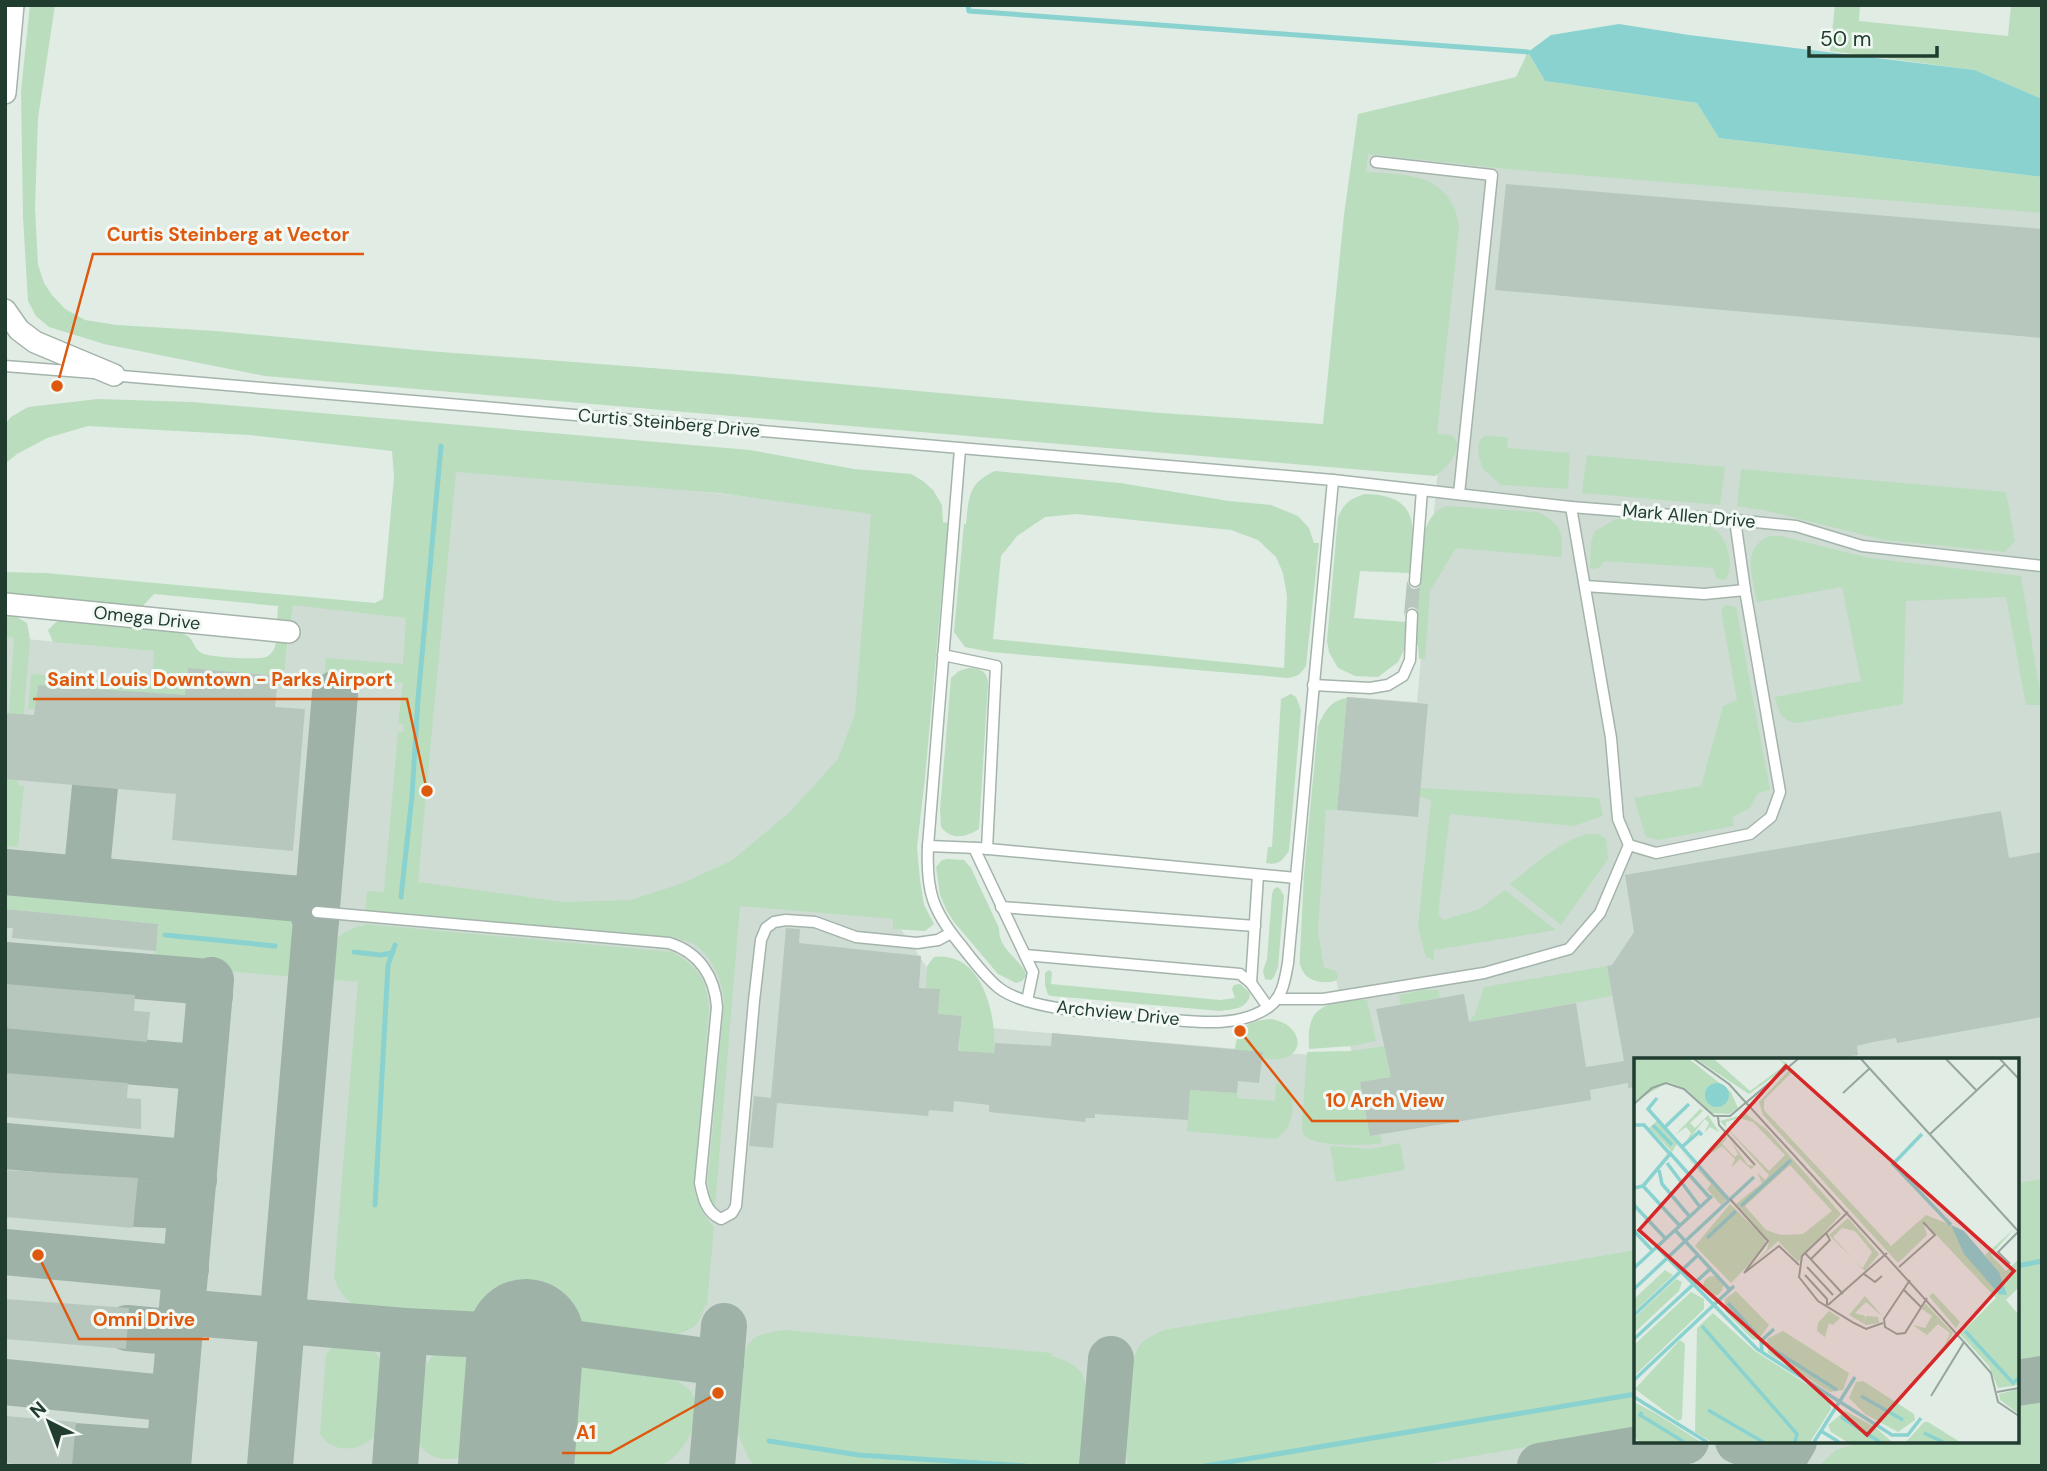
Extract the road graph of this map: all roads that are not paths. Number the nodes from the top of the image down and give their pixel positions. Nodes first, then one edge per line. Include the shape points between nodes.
1 (13, 5) edge
2 (5, 93) edge
3 (1376, 162) dead end
4 (5, 310) edge
5 (5, 366) edge
6 (114, 375) junction
7 (960, 449) junction
8 (1333, 480) junction
9 (1422, 490) junction
10 (1459, 494) junction
11 (1571, 506) junction
12 (1735, 520) junction
13 (2042, 566) edge
14 (1415, 581) dead end
15 (1585, 586) junction
16 (1745, 590) junction
17 (5, 604) edge
18 (1412, 615) dead end
19 (289, 632) dead end
20 (943, 654) junction
21 (1313, 685) junction
22 (1629, 845) junction
23 (928, 846) junction
24 (974, 848) junction
25 (987, 849) junction
26 (1258, 874) junction
27 (1296, 878) junction
28 (1001, 907) junction
29 (317, 912) dead end
30 (1255, 926) junction
31 (951, 933) junction
32 (1025, 955) junction
33 (1251, 983) junction
34 (1027, 1001) junction
35 (1273, 1003) junction

1 - 2 street
3 - 10 lane via 1492,175
4 - 6 street via 35,342
5 - 6 lane, Curtis Steinberg Drive
6 - 7 lane, Curtis Steinberg Drive
7 - 8 lane, Curtis Steinberg Drive
7 - 20 lane, Archview Drive
8 - 9 lane, Mark Allen Drive
8 - 21 lane
9 - 10 lane, Mark Allen Drive
9 - 14 lane
10 - 11 lane, Mark Allen Drive
11 - 12 lane, Mark Allen Drive
11 - 15 lane
12 - 13 lane, Mark Allen Drive via 1796,526 1862,546
12 - 16 lane
15 - 16 lane via 1704,594
15 - 22 lane via 1611,738 1619,818
16 - 22 lane via 1780,792 1771,817 1750,834 1656,853
17 - 19 street, Omega Drive
18 - 21 lane via 1410,660 1403,676 1370,688
20 - 23 lane, Archview Drive
20 - 25 lane via 996,666
21 - 27 lane
22 - 35 lane via 1600,912 1569,949 1471,975
23 - 24 lane
23 - 31 lane, Archview Drive via 931,898
24 - 25 lane
24 - 28 lane
25 - 26 lane
26 - 27 lane
26 - 30 lane
27 - 35 lane via 1288,963 1284,984
28 - 30 lane
28 - 32 lane
29 - 31 lane via 669,943 689,952 705,969 716,993 700,1183 707,1208 721,1219 736,1206 754,1001 766,928 786,919 815,922 856,937 917,943
30 - 33 lane
31 - 34 lane, Archview Drive via 1001,990
32 - 33 lane via 1240,975
32 - 34 lane via 1033,972
33 - 35 lane
34 - 35 lane, Archview Drive via 1090,1012 1208,1022 1255,1015

